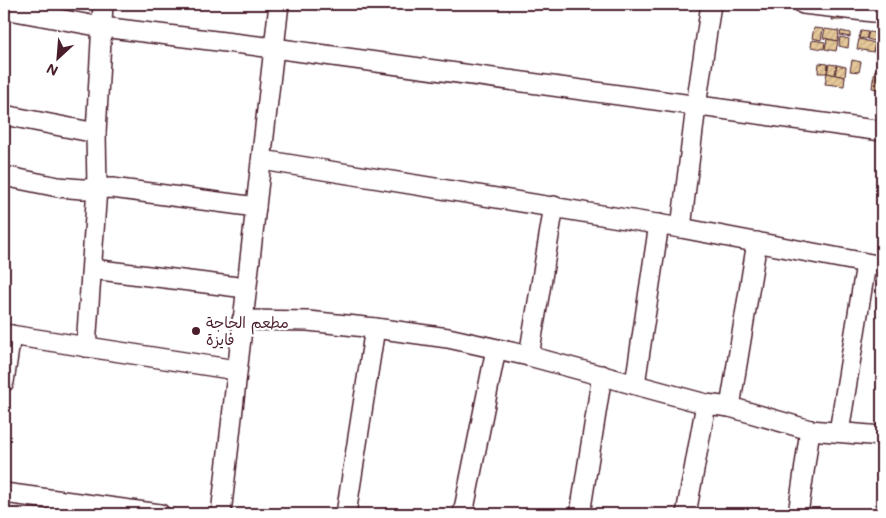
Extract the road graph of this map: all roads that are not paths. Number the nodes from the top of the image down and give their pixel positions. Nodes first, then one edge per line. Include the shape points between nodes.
1 (103, 4) edge
2 (279, 4) edge
3 (711, 4) edge
4 (803, 4) edge
5 (4, 9) edge
6 (882, 13) edge
7 (102, 27) junction
8 (274, 48) junction
9 (696, 106) junction
10 (4, 115) edge
11 (882, 131) edge
12 (96, 133) junction
13 (262, 160) junction
14 (4, 176) edge
15 (97, 188) junction
16 (554, 206) junction
17 (256, 207) junction
18 (659, 224) junction
19 (681, 228) junction
20 (757, 242) junction
21 (874, 265) edge
22 (92, 269) junction
23 (246, 288) junction
24 (242, 320) junction
25 (375, 328) junction
26 (8, 334) edge
27 (86, 348) junction
28 (496, 349) junction
29 (528, 356) junction
30 (236, 370) junction
31 (602, 376) junction
32 (4, 382) edge
33 (635, 384) junction
34 (706, 404) junction
35 (730, 407) junction
36 (810, 430) junction
37 (839, 432) junction
38 (882, 436) edge
39 (4, 493) edge
40 (106, 511) edge
41 (160, 514) edge
42 (221, 514) edge
43 (346, 514) edge
44 (464, 514) edge
45 (580, 514) edge
46 (686, 514) edge
47 (798, 514) edge

1 - 7 street
2 - 8 street
3 - 9 street
4 - 6 street
5 - 7 street
7 - 8 street
7 - 12 street
8 - 9 street
8 - 13 street
9 - 11 street
9 - 19 street
10 - 12 street
12 - 15 street
13 - 16 street
13 - 17 street
14 - 15 street via 58,187
15 - 17 street
15 - 22 street
16 - 18 street
16 - 29 street
17 - 23 street
18 - 19 street
18 - 33 street
19 - 20 street
20 - 21 street
20 - 35 street
21 - 37 street
22 - 23 street
22 - 27 street
23 - 24 street
24 - 25 street via 308,321
24 - 30 street
25 - 28 street via 448,338
25 - 43 street
26 - 27 street
26 - 32 street
27 - 30 street
28 - 29 street
28 - 44 street
29 - 31 street
30 - 42 street
31 - 33 street
31 - 45 street
33 - 34 street
34 - 35 street
34 - 46 street
35 - 36 street
36 - 37 street
36 - 47 street
37 - 38 street
39 - 40 street
40 - 41 street

